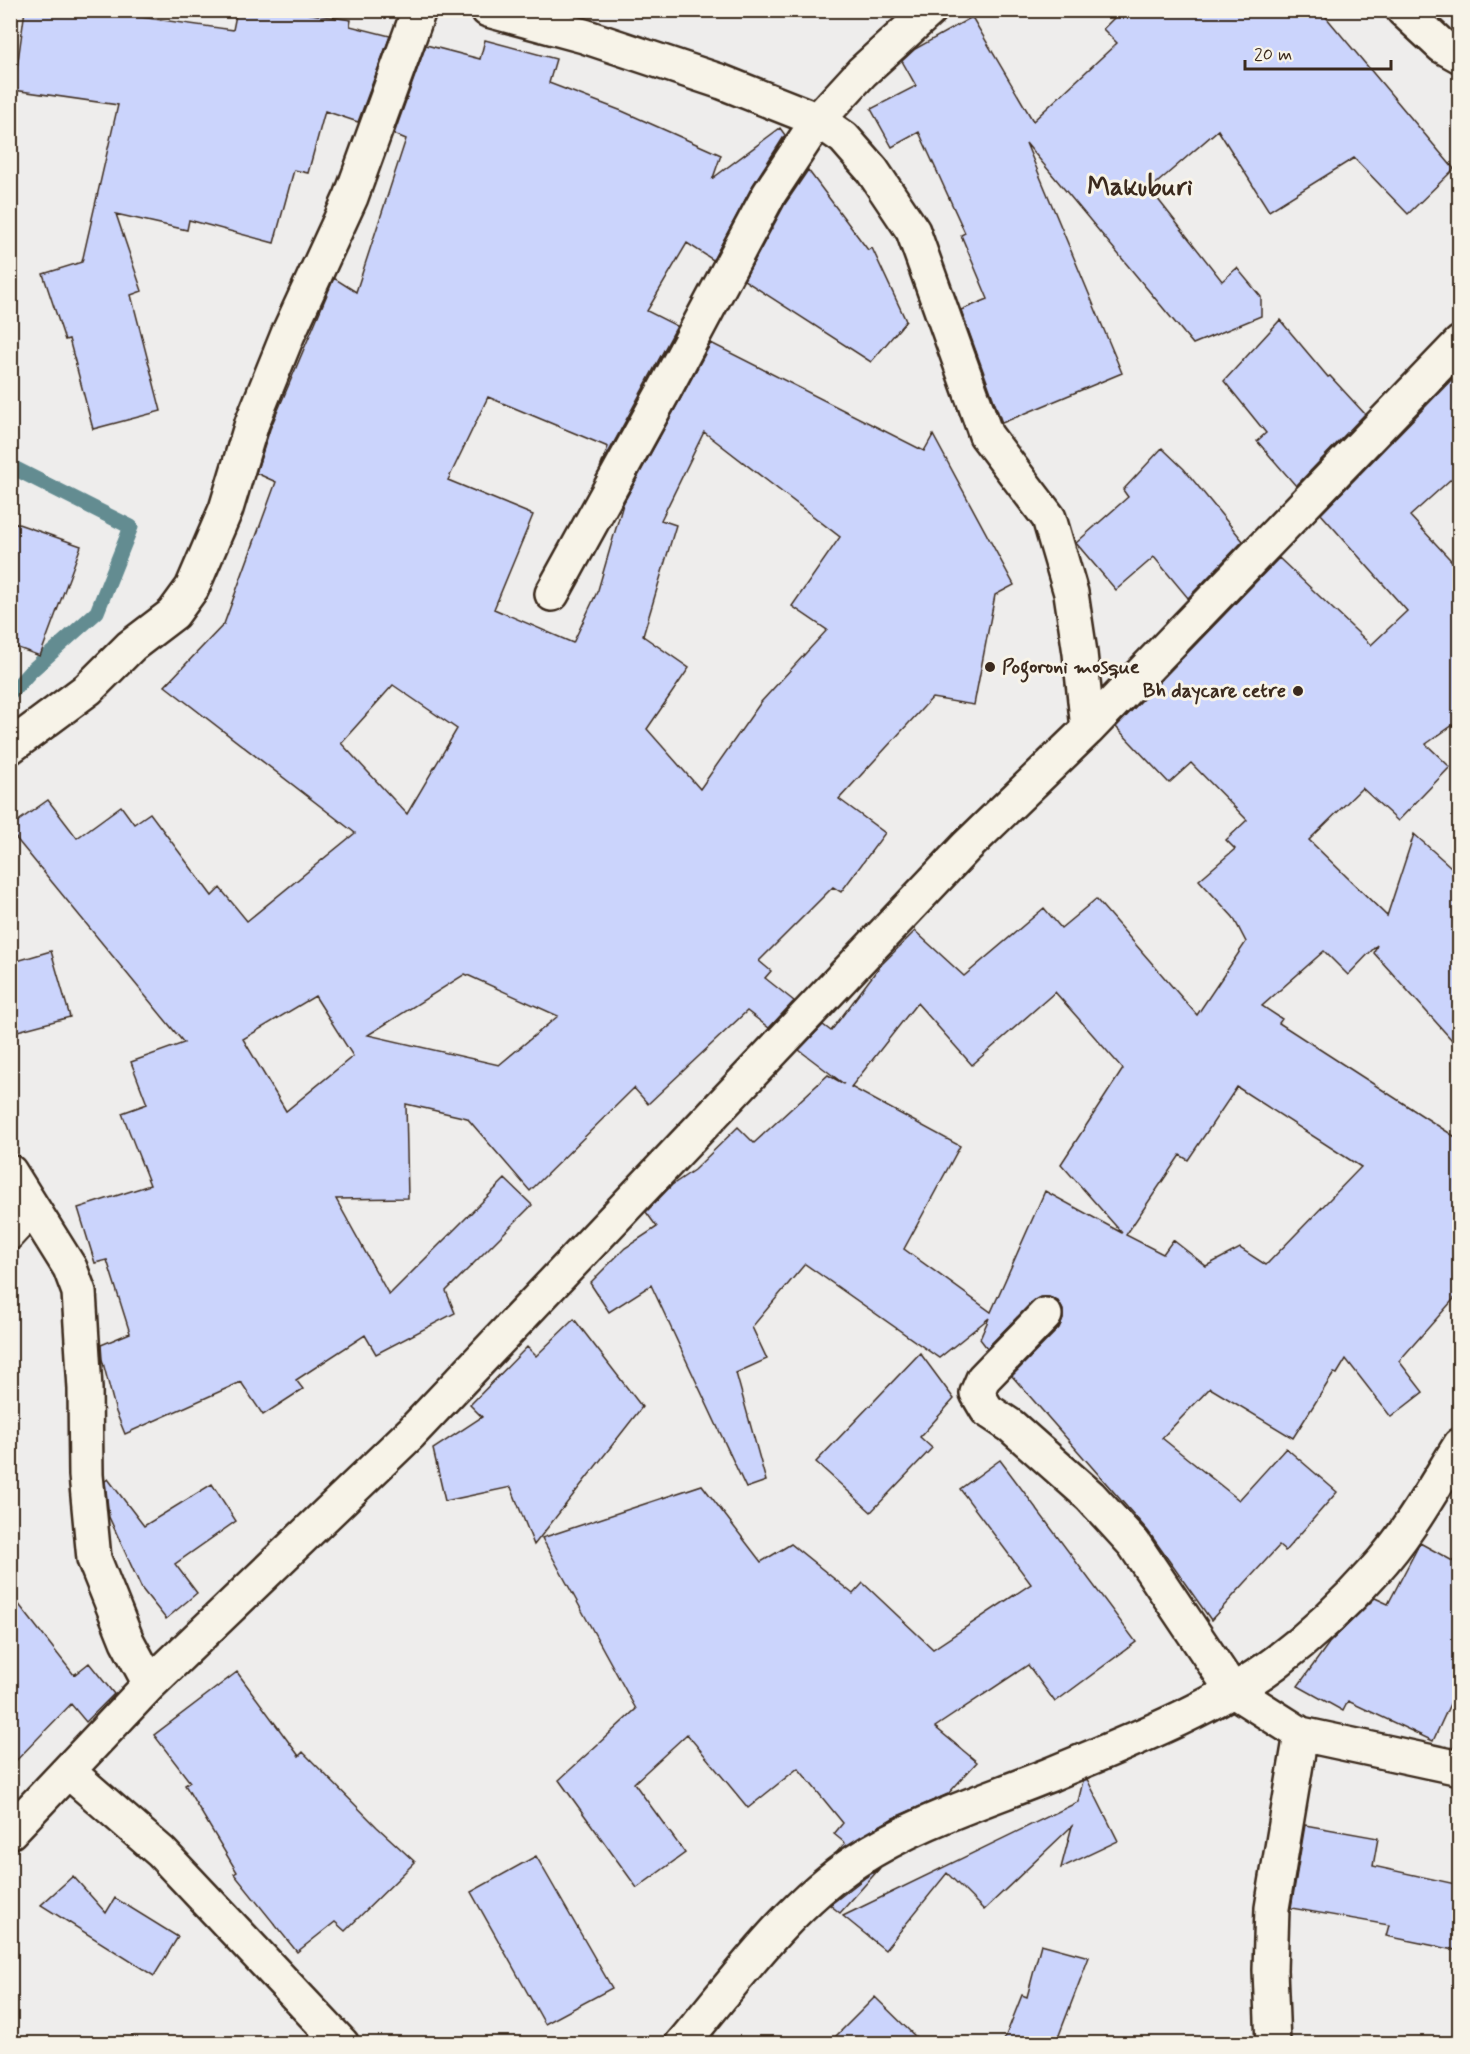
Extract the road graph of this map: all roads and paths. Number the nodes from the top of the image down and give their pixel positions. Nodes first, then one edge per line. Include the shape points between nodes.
1 (420, 10) edge
2 (488, 10) edge
3 (930, 10) edge
4 (1402, 10) edge
5 (1460, 56) edge
6 (818, 120) junction
7 (1460, 343) edge
8 (552, 594) dead end
9 (1088, 729) junction
10 (10, 747) edge
11 (10, 1172) edge
12 (36, 1209) junction
13 (10, 1237) edge
14 (1045, 1315) dead end
15 (1460, 1444) edge
16 (150, 1684) junction
17 (1232, 1690) junction
18 (1301, 1734) junction
19 (1460, 1768) edge
20 (69, 1772) junction
21 (10, 1832) edge
22 (342, 2043) edge
23 (682, 2043) edge
24 (1273, 2043) edge

1 - 10 street via 351,197 252,423 226,509 192,588 173,614 131,646 88,689
2 - 6 street via 690,71
3 - 6 street via 862,72
4 - 5 street via 1442,46
6 - 8 street via 769,194
6 - 9 street via 844,138 872,170 913,231 986,435 1049,518 1071,593
7 - 9 street
9 - 16 street via 966,847 411,1433
11 - 12 street
12 - 13 lane
12 - 16 street via 70,1268 79,1292 86,1475 94,1559 127,1641
14 - 17 street via 983,1379 976,1394 987,1410 1090,1496 1134,1544
15 - 17 street via 1413,1522 1377,1569 1316,1630 1274,1664
16 - 20 street
17 - 18 street
17 - 23 street via 1152,1731 931,1821 855,1862 795,1913
18 - 19 street
18 - 24 street via 1272,1908
20 - 21 street
20 - 22 street via 161,1852

